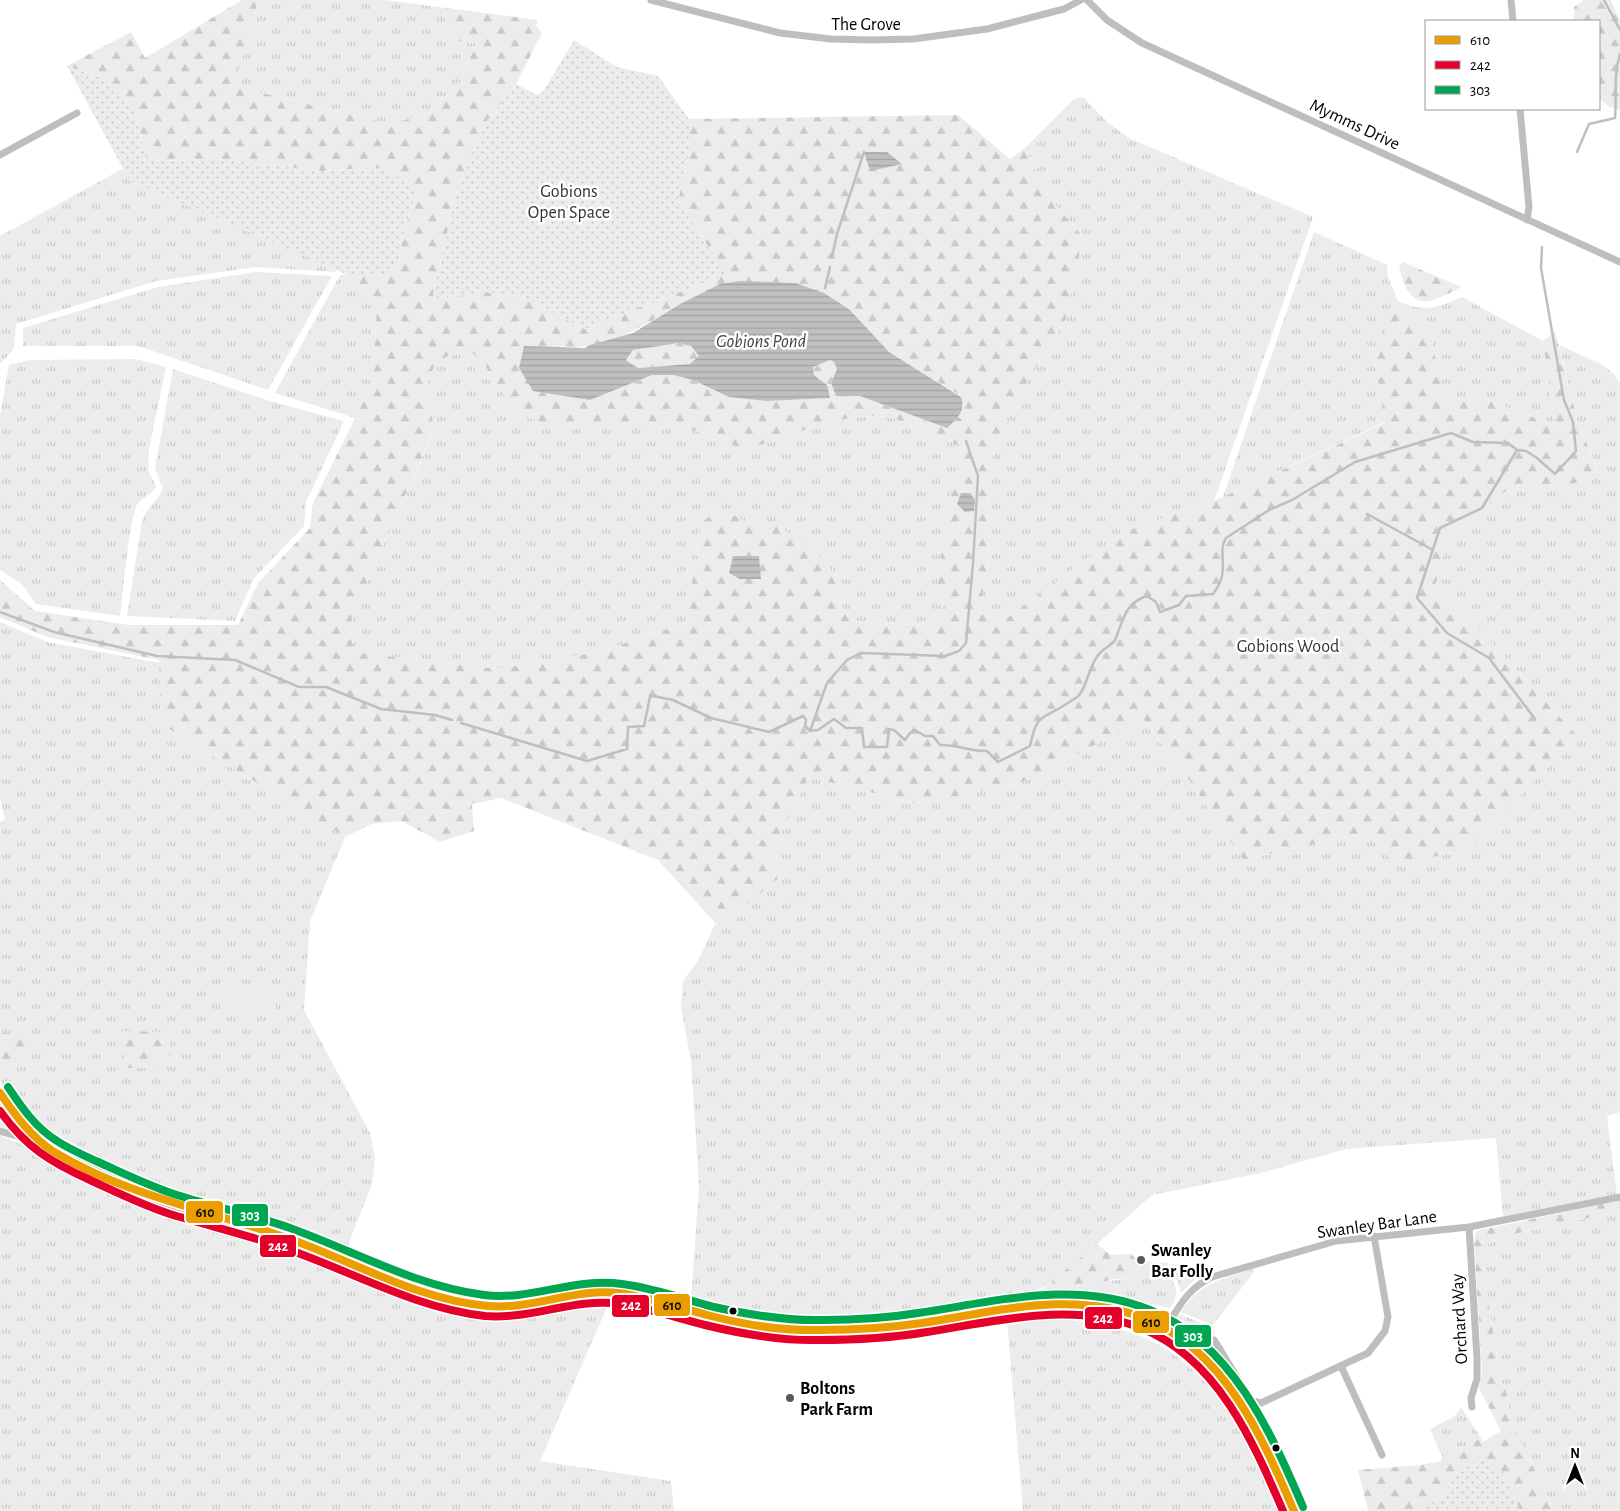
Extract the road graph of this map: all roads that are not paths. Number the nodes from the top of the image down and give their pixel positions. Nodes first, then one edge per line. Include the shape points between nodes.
1 (651, 0) edge
2 (1081, 0) edge
3 (1087, 0) edge
4 (1511, 0) edge
5 (1513, 20) edge
6 (1520, 110) edge
7 (77, 113) dead end
8 (0, 155) edge
9 (1527, 220) junction
10 (1620, 262) edge
11 (0, 1093) edge
12 (0, 1131) edge
13 (41, 1143) junction
14 (1620, 1197) edge
15 (1469, 1228) junction
16 (1374, 1236) junction
17 (1165, 1329) junction
18 (1214, 1340) dead end
19 (1221, 1351) junction
20 (1209, 1362) junction
21 (1341, 1366) junction
22 (1472, 1407) dead end
23 (1382, 1454) dead end
24 (1294, 1511) edge

1 - 2 street, The Grove via 780,34 831,40 871,40 913,39 978,30 1064,9
3 - 9 street, Mymms Drive via 1107,20 1142,43
4 - 5 street
6 - 9 street
7 - 8 street
9 - 10 street, Mymms Drive
11 - 13 street
12 - 13 street
13 - 17 street via 110,1179 172,1204 288,1238 419,1292 466,1302 501,1306 567,1295 618,1294 764,1327 832,1331 892,1327 1022,1307 1064,1305 1122,1312
14 - 15 street, Swanley Bar Lane
15 - 16 street, Swanley Bar Lane
15 - 22 street, Orchard Way via 1477,1358
16 - 17 street, Swanley Bar Lane via 1321,1244 1212,1277 1197,1284 1185,1297
16 - 21 street via 1388,1324 1373,1349
17 - 20 street
18 - 19 street
19 - 20 street
19 - 21 street via 1256,1403
20 - 24 street via 1247,1412
21 - 23 street

